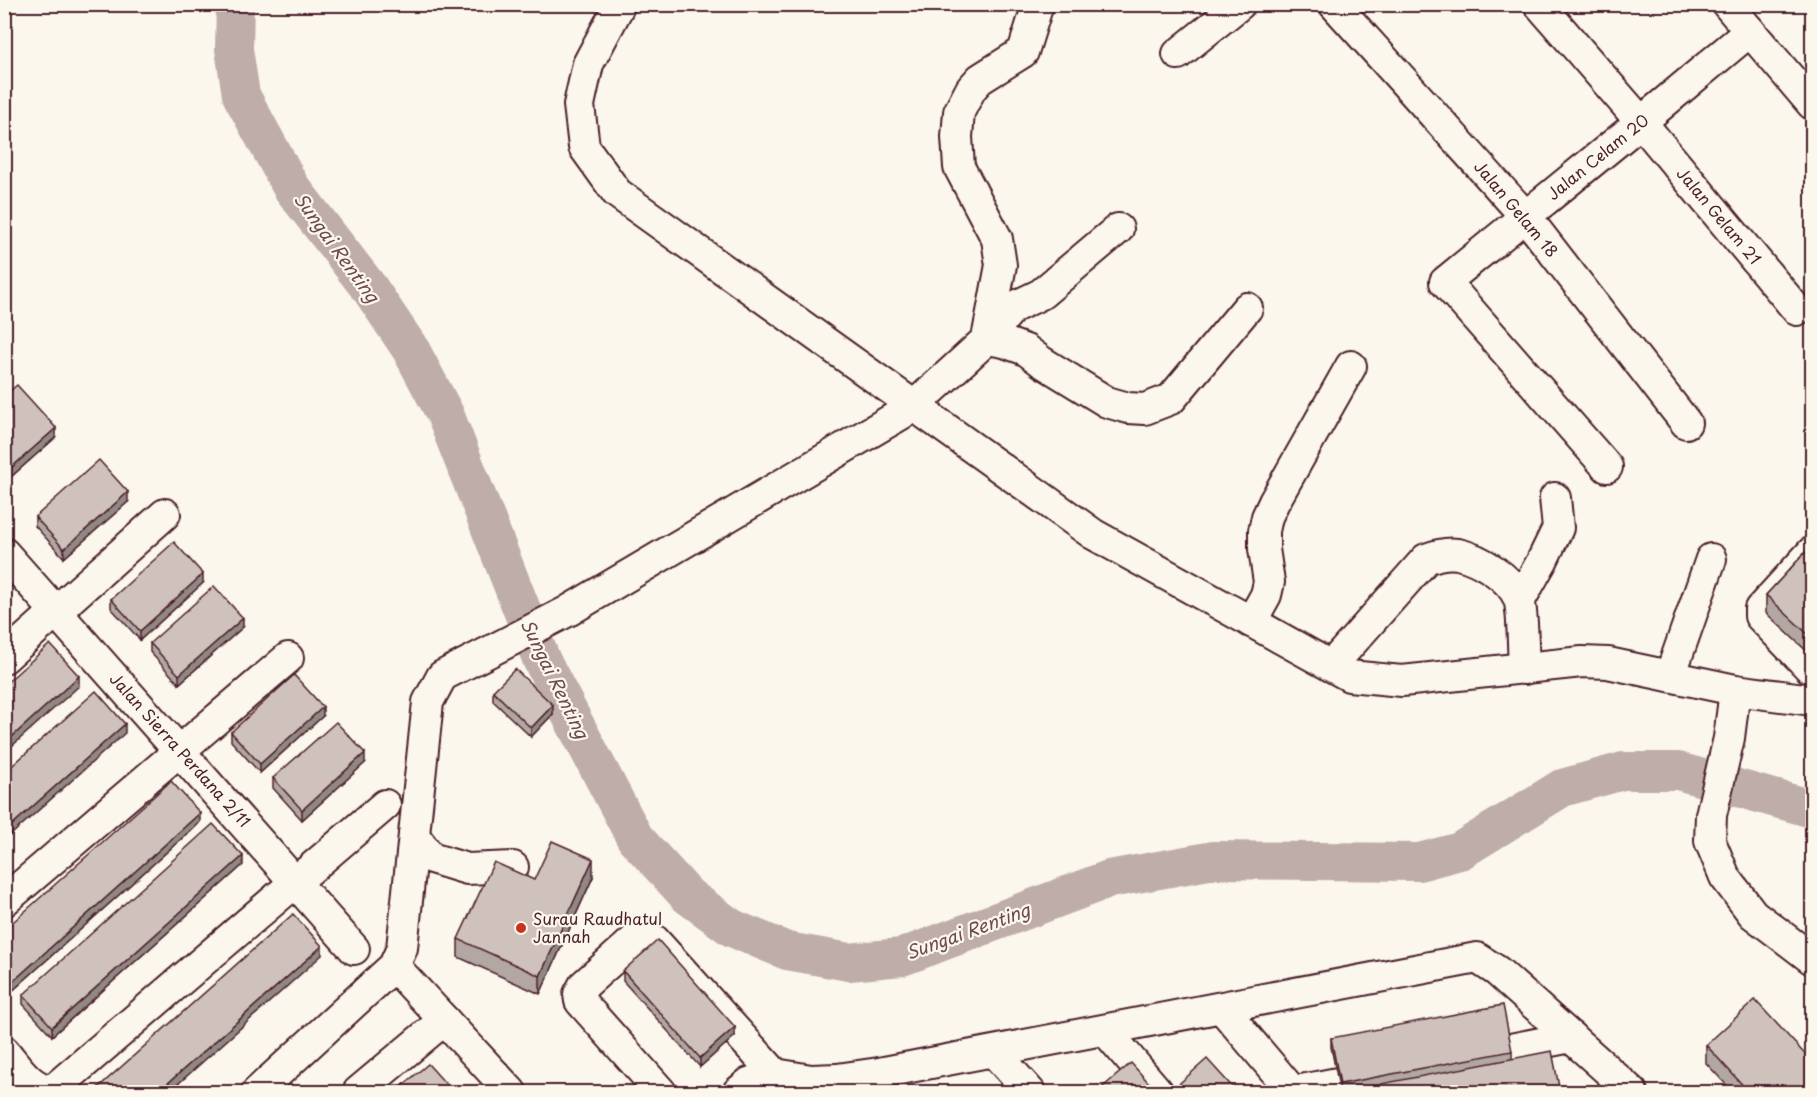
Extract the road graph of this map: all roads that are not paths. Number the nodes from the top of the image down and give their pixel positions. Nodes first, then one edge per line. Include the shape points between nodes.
1 (620, 4) edge
2 (1038, 4) edge
3 (1240, 4) edge
4 (1334, 4) edge
5 (1539, 4) edge
6 (1727, 4) edge
7 (1750, 31) junction
8 (1178, 54) dead end
9 (1812, 104) edge
10 (1641, 122) junction
11 (1526, 217) junction
12 (1118, 229) dead end
13 (1247, 308) dead end
14 (1797, 310) dead end
15 (987, 339) junction
16 (1351, 366) dead end
17 (913, 407) junction
18 (1686, 423) dead end
19 (1607, 467) dead end
20 (1555, 498) dead end
21 (165, 514) dead end
22 (1812, 552) edge
23 (4, 553) edge
24 (1711, 559) dead end
25 (1520, 600) junction
26 (56, 611) junction
27 (1251, 622) junction
28 (4, 657) edge
29 (288, 658) dead end
30 (1331, 666) junction
31 (1812, 668) edge
32 (1524, 669) junction
33 (1670, 676) junction
34 (1734, 690) junction
35 (1812, 700) edge
36 (180, 751) junction
37 (385, 805) dead end
38 (414, 836) junction
39 (513, 867) dead end
40 (296, 882) junction
41 (4, 901) edge
42 (354, 949) dead end
43 (1812, 959) edge
44 (394, 966) junction
45 (1222, 1008) junction
46 (444, 1020) junction
47 (1106, 1031) junction
48 (1570, 1037) junction
49 (4, 1052) edge
50 (994, 1052) junction
51 (1443, 1062) edge
52 (1408, 1069) edge
53 (888, 1083) edge
54 (755, 1085) edge
55 (806, 1086) edge
56 (498, 1088) edge
57 (257, 1092) edge
58 (358, 1092) edge
59 (661, 1092) edge
60 (1030, 1092) edge
61 (1158, 1092) edge
62 (1292, 1092) edge
63 (1632, 1092) edge

1 - 17 street via 588,64 579,105 585,147 617,193
2 - 15 street via 1023,52 980,79 959,112 959,167 997,239 1001,265
3 - 8 street
4 - 11 street, Jalan Gelam 18
5 - 10 street, Jalan Gelam 21
6 - 7 street
7 - 9 street
7 - 10 street, Jalan Celam 20
10 - 11 street, Jalan Celam 20
10 - 14 street, Jalan Gelam 21
11 - 18 street, Jalan Gelam 18
11 - 19 street, Jalan Celam 20 via 1445,282
12 - 15 street via 1041,294 1012,308
13 - 15 street via 1171,399 1145,409 1107,402 1026,350
15 - 17 street
16 - 27 street via 1267,517 1264,549 1269,582
17 - 27 street via 1093,534
17 - 38 street via 568,611 441,676 428,702
20 - 25 street via 1558,528
21 - 26 street
22 - 31 street via 1764,602 1760,616
23 - 26 street, Jalan Sierra Perdana 2/11
24 - 33 street
25 - 30 street via 1509,583 1494,571 1456,554 1439,554 1426,559
25 - 32 street
26 - 28 street
26 - 36 street, Jalan Sierra Perdana 2/11
27 - 30 street
29 - 36 street
30 - 32 street via 1349,676 1402,681
32 - 33 street via 1608,663
33 - 34 street
34 - 35 street
34 - 43 street via 1729,738 1711,815 1710,841 1725,877 1753,914
36 - 40 street, Jalan Sierra Perdana 2/11
36 - 41 street
37 - 40 street
38 - 39 street via 431,858 467,869
38 - 44 street via 402,948
40 - 42 street, Jalan Sierra Perdana 2/11
40 - 49 street via 54,1089 45,1090 33,1083
44 - 46 street
44 - 57 street
45 - 47 street
45 - 48 street via 1477,958 1497,971
45 - 62 street
46 - 56 street
46 - 58 street
47 - 50 street
47 - 61 street
48 - 51 street
48 - 63 street
50 - 53 street
50 - 60 street
52 - 62 street
53 - 55 street via 837,1079
54 - 55 street
54 - 59 street via 654,940 639,936 579,994 580,1001

